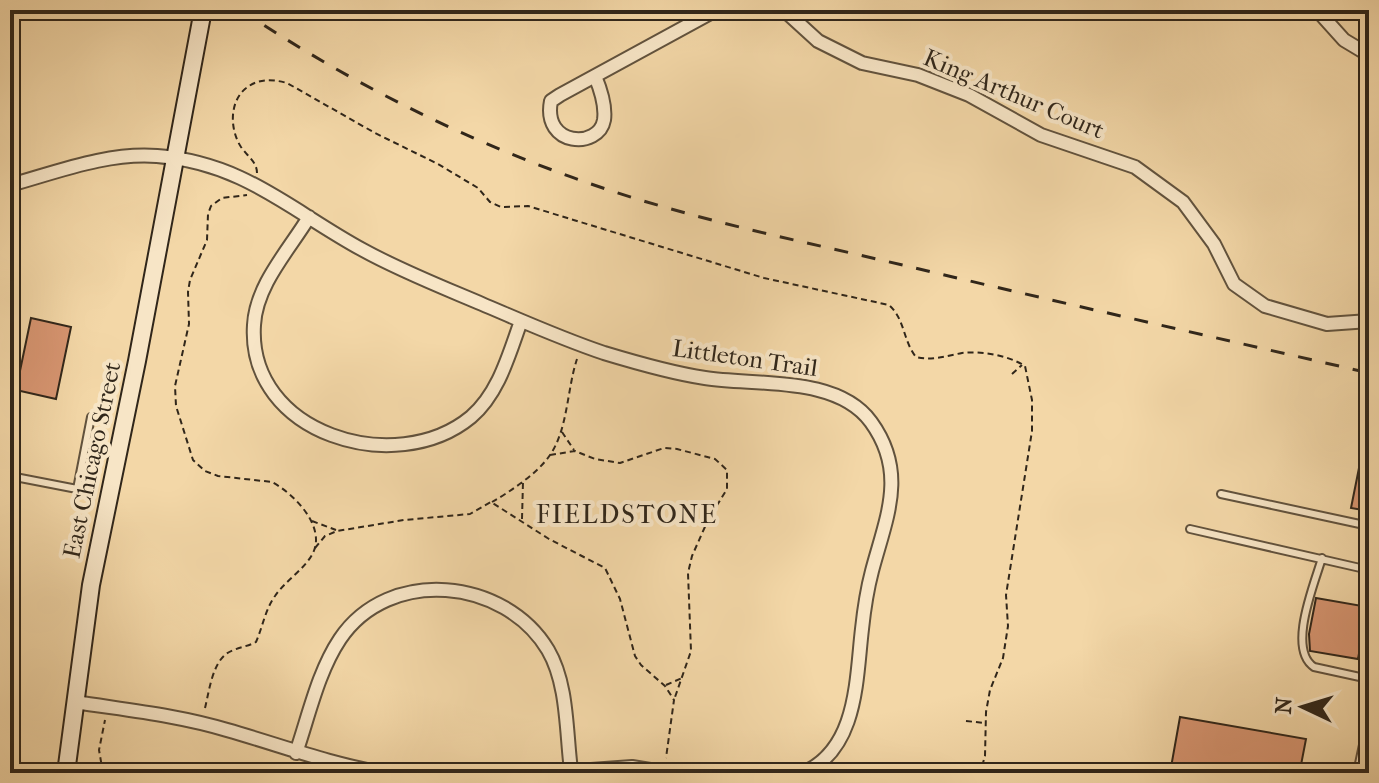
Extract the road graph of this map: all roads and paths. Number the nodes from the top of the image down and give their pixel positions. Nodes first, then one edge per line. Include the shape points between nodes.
1 (716, 10) edge
2 (784, 10) edge
3 (1317, 10) edge
4 (201, 18) edge
5 (1369, 55) edge
6 (595, 76) junction
7 (175, 159) junction
8 (256, 174) dead end
9 (10, 185) edge
10 (251, 190) dead end
11 (309, 217) junction
12 (521, 321) junction
13 (1369, 321) edge
14 (577, 359) dead end
15 (1022, 365) junction
16 (1012, 374) dead end
17 (91, 417) dead end
18 (560, 430) junction
19 (575, 451) junction
20 (550, 455) junction
21 (10, 476) edge
22 (523, 481) junction
23 (1221, 494) dead end
24 (491, 502) junction
25 (521, 520) junction
26 (311, 521) junction
27 (1369, 526) edge
28 (1190, 529) dead end
29 (337, 531) junction
30 (314, 549) junction
31 (1322, 558) junction
32 (1369, 570) edge
33 (682, 678) junction
34 (1369, 679) edge
35 (665, 686) junction
36 (674, 700) junction
37 (75, 702) junction
38 (205, 708) dead end
39 (105, 720) dead end
40 (966, 721) dead end
41 (986, 723) junction
42 (1369, 741) edge
43 (296, 753) junction
44 (666, 758) dead end
45 (571, 770) junction
46 (66, 773) edge
47 (103, 773) edge
48 (383, 773) edge
49 (550, 773) edge
50 (669, 773) edge
51 (803, 773) edge
52 (980, 773) edge
53 (1357, 773) edge

1 - 6 street
2 - 13 street, King Arthur Court via 818,41 862,63 918,75 969,95 1041,135 1135,167 1183,202 1214,244 1234,284 1265,306 1327,324
3 - 5 street via 1344,40
4 - 7 main road, East Chicago Street
6 - 6 street via 604,121 597,133 585,138 563,136 548,114 551,101
7 - 9 street, Littleton Trail via 101,161
7 - 11 street, Littleton Trail via 254,183
7 - 37 main road, East Chicago Street via 93,572
8 - 15 path via 256,165 236,137 234,111 247,87 272,79 438,164 501,207 528,206 764,278 889,305 898,313 916,357 974,353
10 - 26 path via 244,197 222,198 208,214 207,240 188,292 189,324 175,386 176,406 193,460 205,471 272,482
11 - 12 street, Littleton Trail via 362,250
11 - 12 street via 265,286 254,326 256,352 273,394 316,428 352,441 395,447 417,444 458,426 493,392
12 - 51 street, Littleton Trail via 659,369 807,386 842,399 870,421 892,473 889,517 867,595 854,699 844,731 834,747
14 - 18 path
15 - 16 path
15 - 41 path via 1032,400 1032,431 1006,595 1003,658 990,690
17 - 21 lane via 77,489
18 - 19 path
18 - 20 path
19 - 20 path
19 - 33 path via 620,463 664,448 677,449 715,459 727,470 727,489 708,520 688,573 692,642
20 - 22 path
22 - 24 path
22 - 25 path
23 - 27 lane
24 - 25 path
24 - 29 path via 470,514
25 - 35 path via 605,568 620,599 635,656
26 - 29 path
26 - 30 path
28 - 31 lane
29 - 30 path
30 - 38 path via 265,610 256,642 219,661
31 - 32 lane
31 - 34 lane via 1304,625 1307,662
33 - 35 path
33 - 36 path
35 - 36 path
36 - 44 path
37 - 43 street via 180,717
37 - 46 main road, East Chicago Street
39 - 47 path via 99,750
40 - 41 path
41 - 52 path
42 - 53 lane via 1364,740
43 - 45 street via 332,654 358,619 408,592 452,590 504,607 544,644 558,675
43 - 48 street
45 - 49 street
45 - 50 street via 632,767

